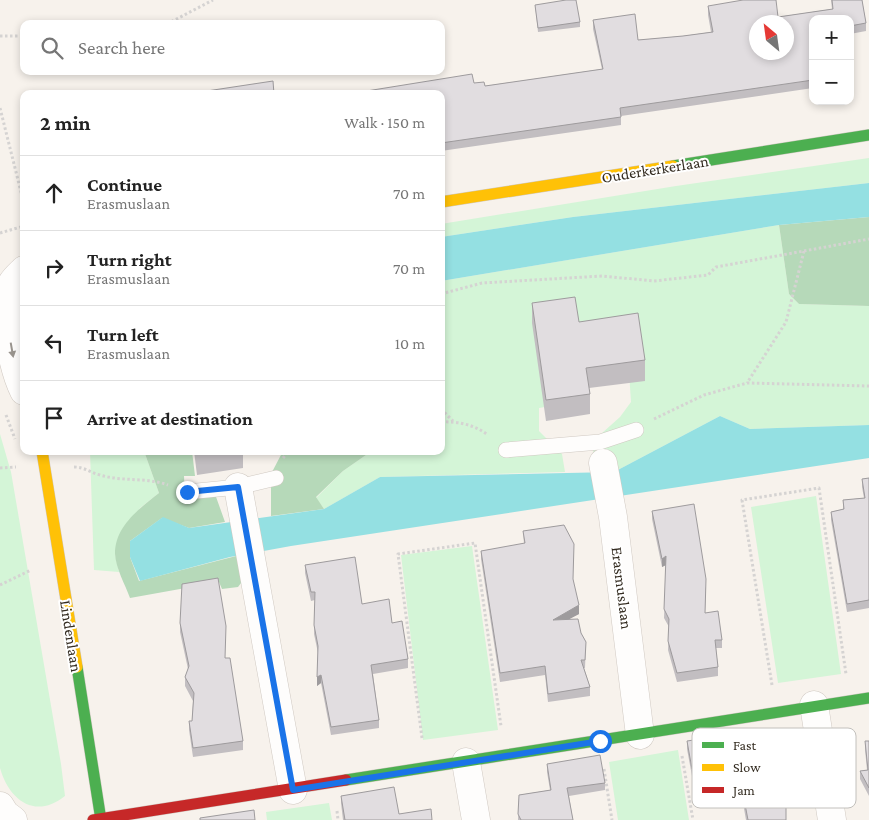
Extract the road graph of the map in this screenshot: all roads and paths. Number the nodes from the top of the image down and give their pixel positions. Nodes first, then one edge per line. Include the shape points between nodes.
1 (213, 0) edge
2 (175, 20) edge
3 (0, 36) edge
4 (20, 36) edge
5 (0, 108) edge
6 (869, 135) edge
7 (20, 188) edge
8 (445, 201) edge
9 (20, 227) edge
10 (0, 233) edge
11 (869, 239) edge
12 (804, 251) junction
13 (15, 282) edge
14 (445, 293) edge
15 (747, 383) junction
16 (20, 384) edge
17 (869, 386) edge
18 (445, 413) edge
19 (454, 421) junction
20 (445, 422) edge
21 (636, 430) joint
22 (506, 450) joint
23 (601, 453) junction
24 (43, 455) edge
25 (44, 466) junction
26 (276, 478) dead end
27 (187, 492) joint
28 (240, 499) junction
29 (869, 698) edge
30 (850, 702) junction
31 (814, 705) junction
32 (776, 713) junction
33 (818, 728) edge
34 (678, 729) junction
35 (640, 735) junction
36 (600, 741) junction
37 (506, 756) junction
38 (466, 762) junction
39 (426, 769) junction
40 (293, 790) junction
41 (0, 806) edge
42 (98, 819) edge
43 (14, 820) edge
44 (476, 820) edge
45 (612, 820) edge
46 (693, 820) edge

1 - 2 path
3 - 4 path
5 - 7 path
6 - 8 street, Ouderkerkerlaan
9 - 10 path
11 - 12 path
12 - 14 path via 716,267 708,275 654,281 602,276 482,283
12 - 15 path via 786,322
13 -> 16 street via 7,302 10,344
15 - 17 path
15 - 21 path via 704,396
18 - 19 path
19 - 20 path
19 - 22 path via 482,430
21 - 23 lane
22 - 23 lane
23 - 35 street, Erasmuslaan via 613,517
24 - 25 street, Lindenlaan
25 - 27 path via 83,467 100,475 154,480
25 - 42 street, Lindenlaan
26 - 28 lane
27 - 28 lane
28 - 40 street
29 - 30 street
30 - 31 street
30 - 32 path via 819,488 742,500
31 - 32 street
31 - 33 street
32 - 34 street
34 - 35 street
34 - 46 path
35 - 36 street
36 - 37 street
36 - 45 path
37 - 38 street
37 - 39 path via 475,543 398,554
38 - 39 street
38 - 44 street
39 - 40 street
40 - 42 street
41 - 43 street

